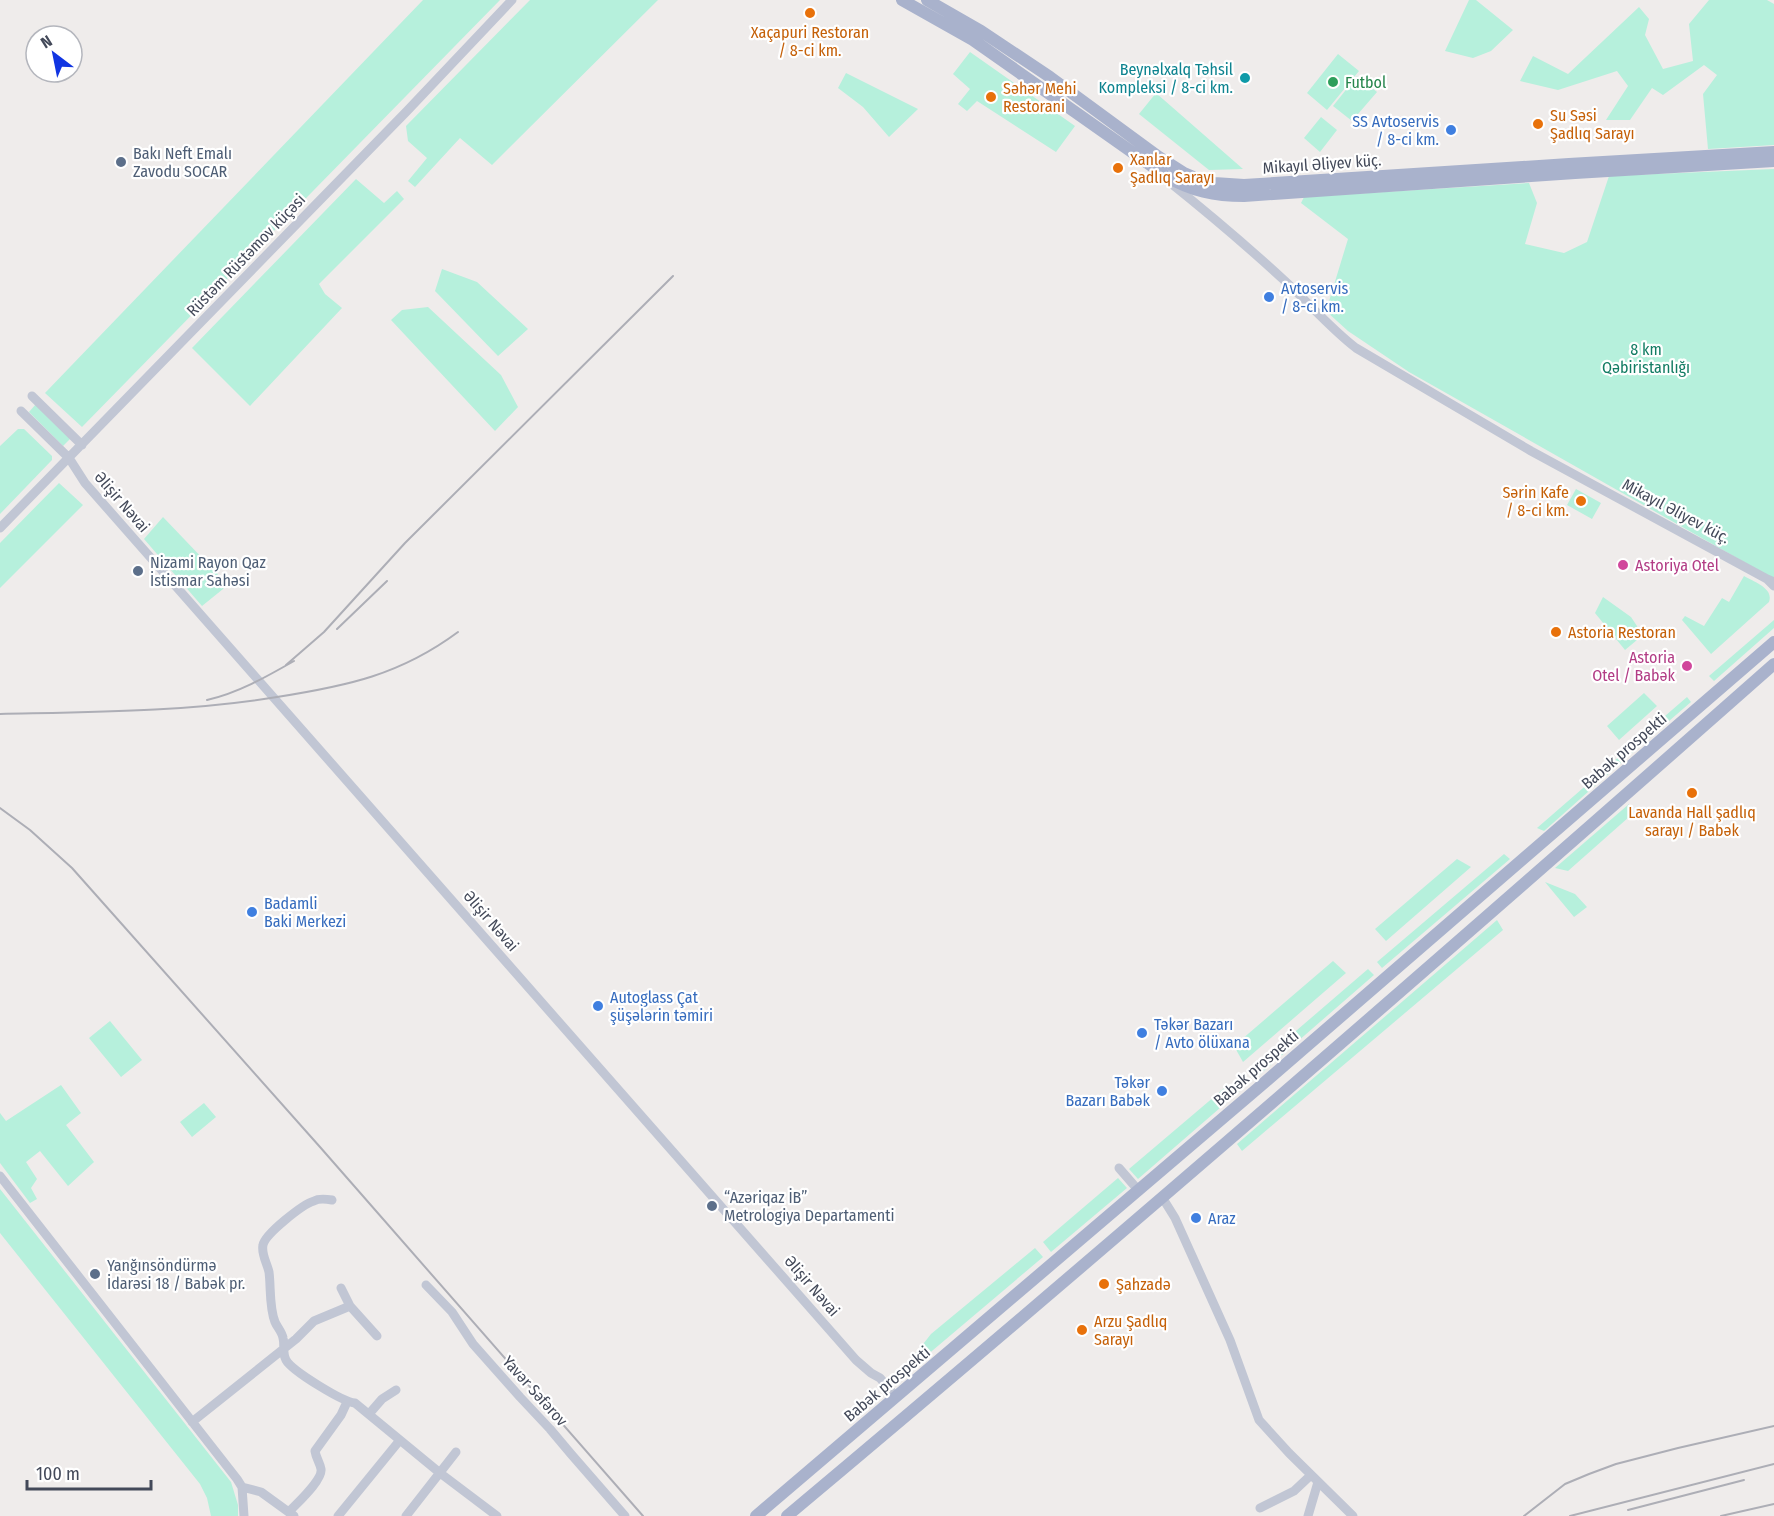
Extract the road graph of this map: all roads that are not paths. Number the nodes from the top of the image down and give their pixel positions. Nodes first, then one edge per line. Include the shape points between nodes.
1 (512, 0) edge
2 (902, 0) edge
3 (927, 0) edge
4 (1774, 152) edge
5 (1774, 161) edge
6 (1151, 167) junction
7 (1184, 173) junction
8 (1195, 190) junction
9 (1215, 195) junction
10 (1210, 215) junction
11 (32, 396) dead end
12 (21, 411) dead end
13 (82, 445) junction
14 (69, 458) junction
15 (0, 528) edge
16 (1772, 582) edge
17 (1774, 642) edge
18 (1774, 664) edge
19 (1544, 841) junction
20 (1496, 908) junction
21 (1366, 996) junction
22 (1328, 1055) junction
23 (1119, 1168) dead end
24 (0, 1176) edge
25 (1139, 1191) junction
26 (1162, 1197) junction
27 (332, 1200) dead end
28 (426, 1285) dead end
29 (341, 1288) dead end
30 (350, 1306) junction
31 (377, 1336) dead end
32 (285, 1347) junction
33 (396, 1390) dead end
34 (896, 1397) junction
35 (347, 1402) junction
36 (369, 1414) junction
37 (192, 1422) junction
38 (400, 1440) junction
39 (456, 1452) dead end
40 (440, 1473) junction
41 (1315, 1478) junction
42 (242, 1487) junction
43 (1260, 1508) dead end
44 (291, 1514) edge
45 (244, 1516) edge
46 (338, 1516) edge
47 (406, 1516) edge
48 (497, 1516) edge
49 (625, 1516) edge
50 (756, 1516) edge
51 (786, 1516) edge
52 (1308, 1516) edge
53 (1353, 1516) edge

1 - 13 street, Rüstəm Rüstəmov küçəsi
2 - 6 main road via 973,40
3 - 7 main road, Mikayıl Əliyev küç. via 1004,46
4 - 7 main road, Mikayıl Əliyev küç. via 1244,185 1214,183
5 - 9 main road
6 - 8 main road
6 - 10 street, Mikayıl Əliyev küç.
7 - 8 street
8 - 9 main road
8 - 10 street
9 - 10 street via 1209,201
10 - 16 street, Mikayıl Əliyev küç. via 1247,245 1341,336 1366,354 1531,451
11 - 13 street
12 - 14 street, Əlişir Nəvai
13 - 14 street, Rüstəm Rüstəmov küçəsi
14 - 15 street, Rüstəm Rüstəmov küçəsi
14 - 34 street, Əlişir Nəvai via 85,483 864,1368 880,1378
17 - 19 main road, Babək prospekti
18 - 20 main road, Babək prospekti
19 - 20 main road via 1520,869 1439,939 1440,946 1446,946
19 - 21 main road, Babək prospekti
20 - 22 main road, Babək prospekti
21 - 22 main road via 1409,963 1418,965 1414,975 1345,1034
21 - 25 main road, Babək prospekti
22 - 26 main road, Babək prospekti
23 - 25 street
24 - 37 street
25 - 34 main road, Babək prospekti
26 - 41 street via 1230,1340 1259,1420
26 - 51 main road, Babək prospekti
27 - 32 street via 311,1201 273,1230 262,1246 273,1316
28 - 49 street, Yavər Səfərov
29 - 30 street
30 - 31 street
30 - 32 street via 314,1322
32 - 35 street via 284,1355 290,1366
32 - 37 street
33 - 36 street
34 - 50 main road, Babək prospekti
35 - 36 street
35 - 44 street via 315,1451 321,1469 319,1478
36 - 38 street
37 - 42 street
38 - 40 street
38 - 46 street
39 - 40 street
40 - 47 street
40 - 48 street
41 - 43 street
41 - 52 street
41 - 53 street
42 - 44 street via 261,1492
42 - 45 street

